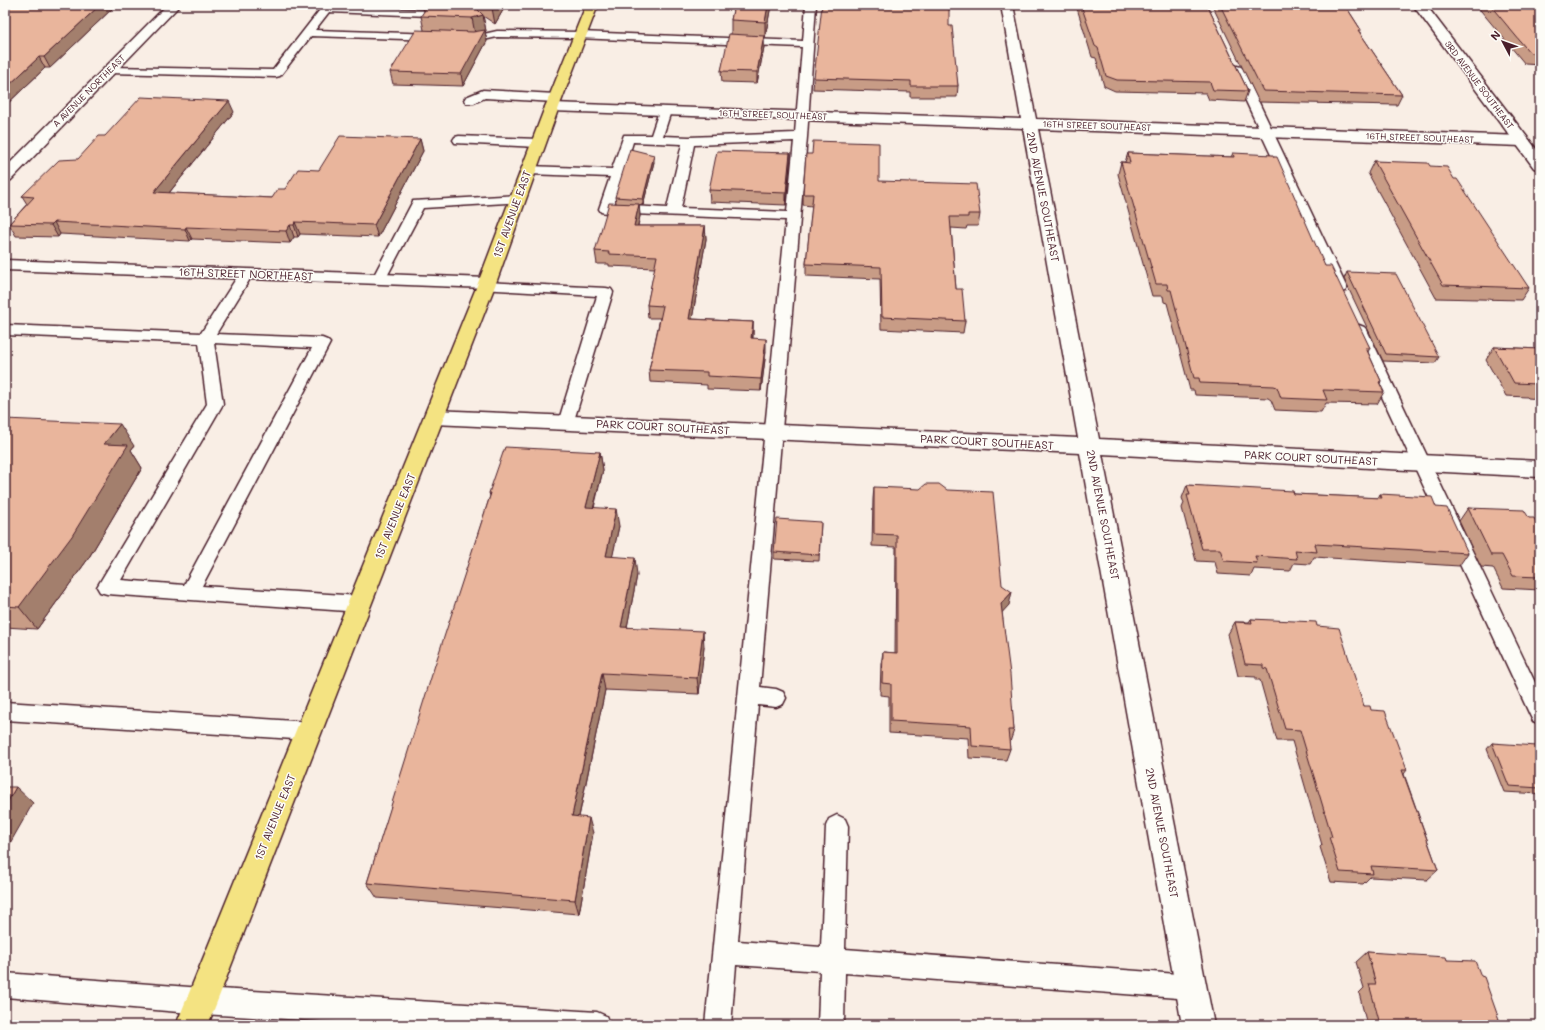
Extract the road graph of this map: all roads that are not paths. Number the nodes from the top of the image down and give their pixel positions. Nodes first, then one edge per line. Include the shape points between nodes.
1 (174, 5) edge
2 (592, 5) edge
3 (811, 5) edge
4 (1006, 5) edge
5 (1419, 5) edge
6 (429, 13) edge
7 (488, 24) dead end
8 (308, 33) junction
9 (497, 34) junction
10 (580, 36) junction
11 (808, 44) junction
12 (1230, 54) edge
13 (110, 70) junction
14 (470, 100) dead end
15 (554, 102) junction
16 (665, 111) junction
17 (802, 116) junction
18 (1029, 124) junction
19 (1267, 132) junction
20 (801, 138) junction
21 (459, 140) dead end
22 (656, 140) junction
23 (689, 141) junction
24 (1522, 141) junction
25 (1540, 141) edge
26 (538, 143) junction
27 (1540, 165) edge
28 (528, 170) junction
29 (618, 173) junction
30 (5, 177) edge
31 (518, 199) junction
32 (672, 212) junction
33 (793, 216) junction
34 (5, 265) edge
35 (246, 274) junction
36 (379, 279) junction
37 (486, 285) junction
38 (1345, 300) edge
39 (1351, 314) edge
40 (5, 330) edge
41 (206, 338) junction
42 (434, 417) junction
43 (566, 423) junction
44 (773, 432) junction
45 (1090, 446) junction
46 (1421, 464) junction
47 (1540, 469) edge
48 (189, 593) junction
49 (360, 604) junction
50 (749, 695) junction
51 (776, 698) dead end
52 (5, 711) edge
53 (1540, 715) edge
54 (309, 731) junction
55 (837, 826) dead end
56 (725, 952) junction
57 (833, 960) junction
58 (5, 985) edge
59 (1191, 987) junction
60 (202, 1001) junction
61 (192, 1025) edge
62 (597, 1025) edge
63 (718, 1025) edge
64 (831, 1025) edge
65 (1198, 1025) edge

1 - 13 street, A AVENUE NORTHEAST
2 - 10 main road, 1ST AVENUE EAST
3 - 11 lane
4 - 18 street, 2ND AVENUE SOUTHEAST
5 - 24 street, 3RD AVENUE SOUTHEAST
6 - 8 lane via 326,9
7 - 9 lane
8 - 9 lane via 475,39
8 - 13 lane via 276,74
9 - 10 lane
10 - 11 lane
10 - 15 main road, 1ST AVENUE EAST
11 - 17 lane
12 - 19 lane
13 - 30 street, A AVENUE NORTHEAST
14 - 15 lane via 483,94
15 - 16 street, 16TH STREET SOUTHEAST
15 - 26 main road, 1ST AVENUE EAST
16 - 17 street, 16TH STREET SOUTHEAST
16 - 22 lane
17 - 18 street, 16TH STREET SOUTHEAST
17 - 20 lane
18 - 19 street, 16TH STREET SOUTHEAST
18 - 45 street, 2ND AVENUE SOUTHEAST
19 - 24 street, 16TH STREET SOUTHEAST
19 - 38 lane
20 - 23 lane
20 - 33 lane
21 - 26 lane
22 - 23 lane
22 - 29 lane via 628,138
23 - 32 lane
24 - 25 street, 16TH STREET SOUTHEAST
24 - 27 street, 3RD AVENUE SOUTHEAST
26 - 28 main road, 1ST AVENUE EAST
28 - 29 lane
28 - 31 main road, 1ST AVENUE EAST
29 - 32 lane via 606,209
31 - 36 lane via 418,204
31 - 37 main road, 1ST AVENUE EAST
32 - 33 lane
33 - 44 lane
34 - 35 street, 16TH STREET NORTHEAST
35 - 36 street, 16TH STREET NORTHEAST
35 - 41 lane
36 - 37 street, 16TH STREET NORTHEAST
37 - 42 main road, 1ST AVENUE EAST
37 - 43 lane via 606,292
39 - 46 lane
40 - 41 lane
41 - 48 lane via 215,404 107,587
41 - 48 lane via 322,343
42 - 43 street, PARK COURT SOUTHEAST
42 - 49 main road, 1ST AVENUE EAST
43 - 44 street, PARK COURT SOUTHEAST
44 - 45 street, PARK COURT SOUTHEAST
44 - 50 lane
45 - 46 street, PARK COURT SOUTHEAST
45 - 59 street, 2ND AVENUE SOUTHEAST
46 - 47 street, PARK COURT SOUTHEAST
46 - 53 lane
48 - 49 lane
49 - 54 main road, 1ST AVENUE EAST
50 - 51 lane
50 - 56 lane
52 - 54 lane
54 - 60 main road, 1ST AVENUE EAST
55 - 57 lane
56 - 57 lane
56 - 63 lane
57 - 59 lane
57 - 64 lane
58 - 60 lane
59 - 65 street, 2ND AVENUE SOUTHEAST
60 - 61 main road, 1ST AVENUE EAST
60 - 62 lane

